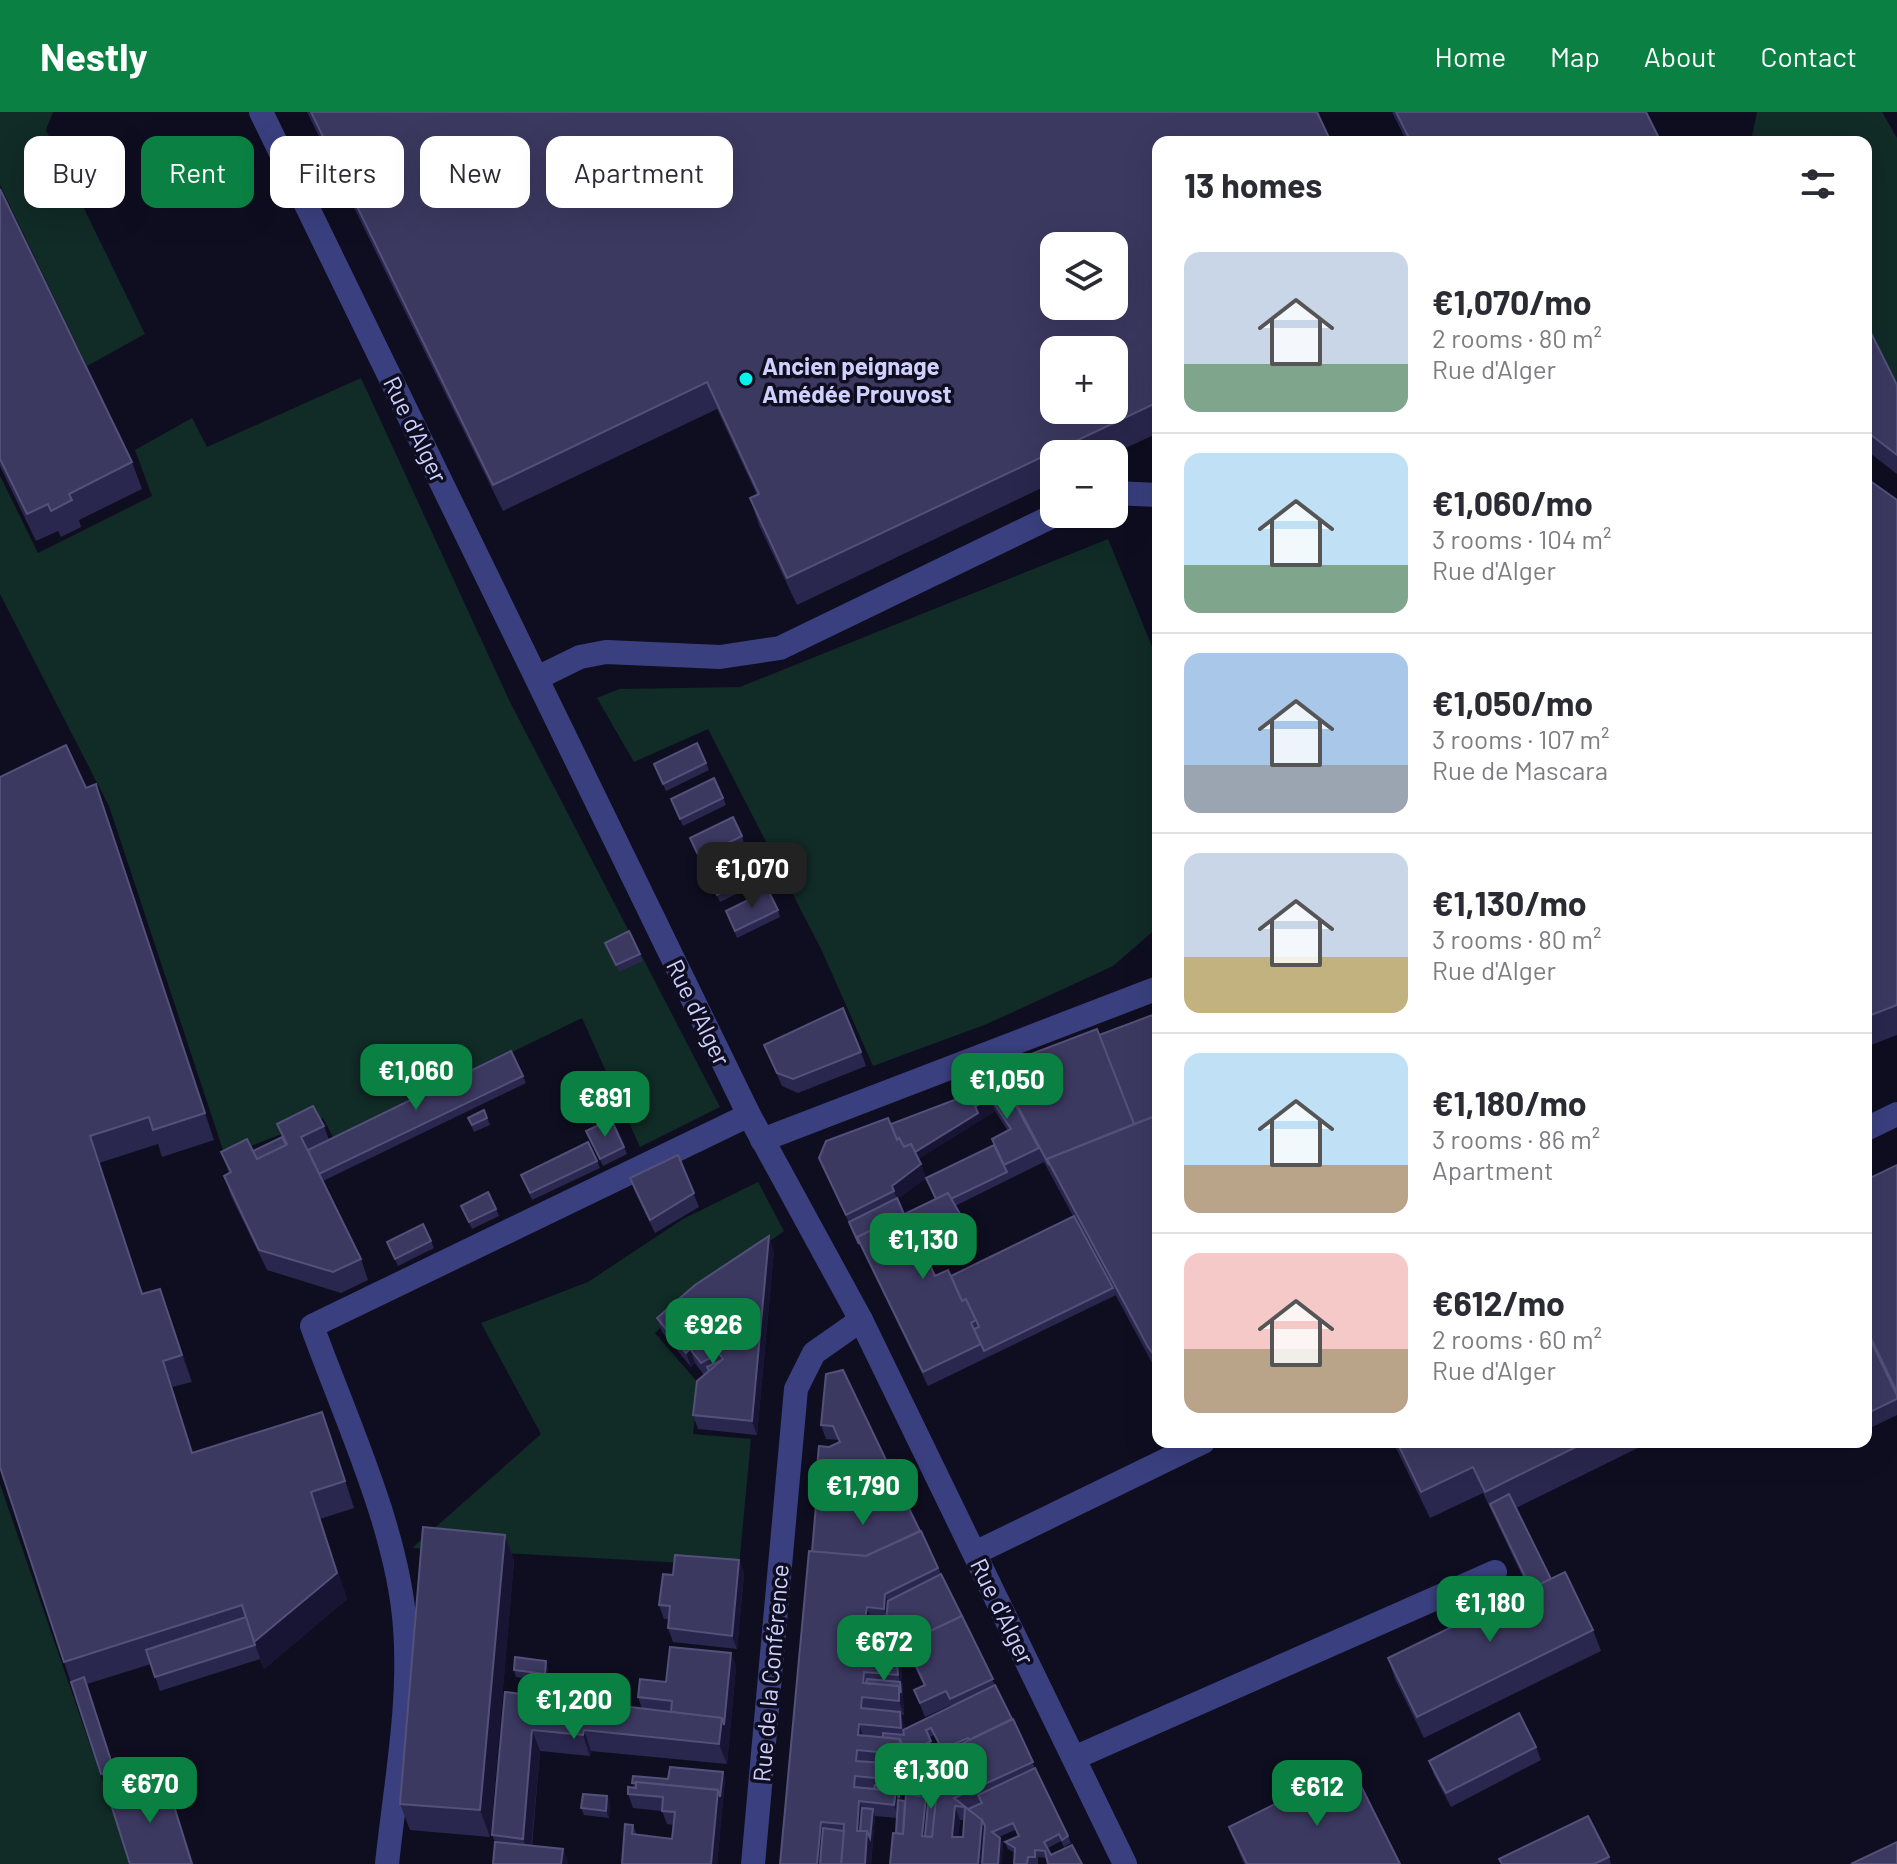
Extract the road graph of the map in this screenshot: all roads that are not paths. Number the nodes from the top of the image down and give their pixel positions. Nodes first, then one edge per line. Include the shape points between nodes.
1 (261, 112) edge
2 (1128, 494) edge
3 (1152, 495) edge
4 (1040, 522) edge
5 (537, 678) junction
6 (1152, 990) edge
7 (1897, 1114) edge
8 (749, 1115) junction
9 (1872, 1126) edge
10 (762, 1140) junction
11 (861, 1320) junction
12 (1191, 1448) edge
13 (975, 1553) junction
14 (1495, 1572) dead end
15 (1074, 1758) junction
16 (387, 1864) edge
17 (753, 1864) edge
18 (1125, 1864) edge

1 - 5 street, Rue d'Alger
2 - 3 street
4 - 5 street via 780,648 720,657 606,652 580,657
5 - 8 street, Rue d'Alger
6 - 10 street
7 - 9 street
8 - 10 street, Rue d'Alger
8 - 16 street via 312,1326 394,1553 405,1628
10 - 11 street, Rue d'Alger
11 - 13 street, Rue d'Alger
11 - 17 street, Rue de la Conférence via 814,1353 796,1389
12 - 13 street
13 - 15 street, Rue d'Alger
14 - 15 street
15 - 18 street, Rue d'Alger

